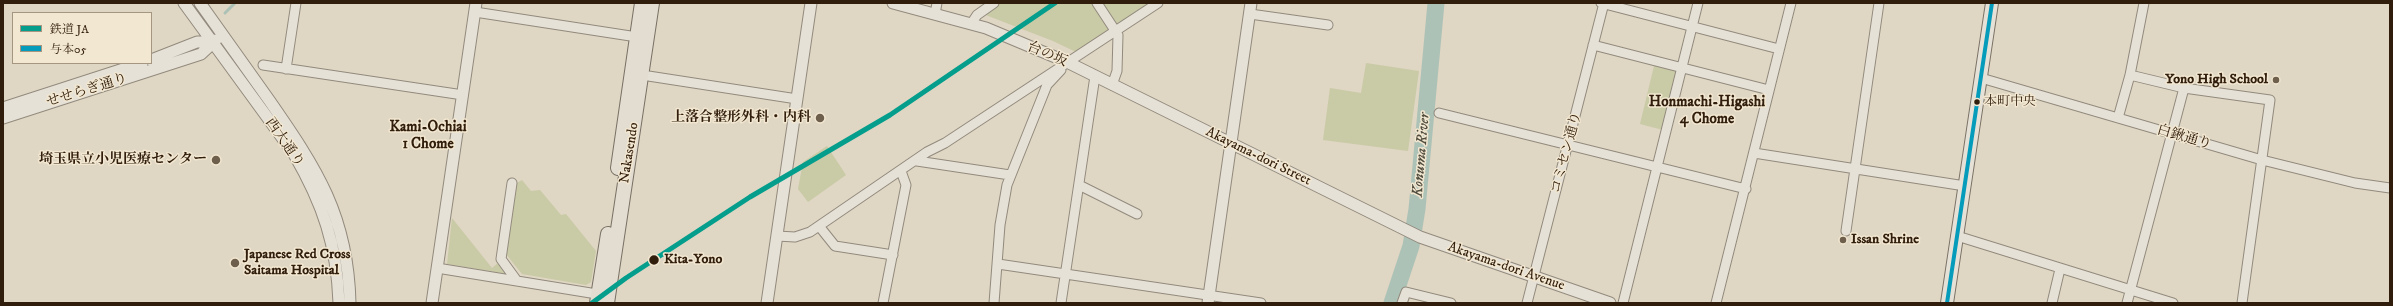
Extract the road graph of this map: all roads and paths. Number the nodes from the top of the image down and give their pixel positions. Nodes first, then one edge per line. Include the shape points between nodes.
1 (184, 3) edge
2 (200, 3) edge
3 (296, 3) edge
4 (642, 3) edge
5 (652, 3) edge
6 (811, 3) edge
7 (893, 3) edge
8 (937, 3) edge
9 (994, 3) edge
10 (1097, 3) edge
11 (1158, 3) edge
12 (1603, 3) edge
13 (1698, 3) edge
14 (1791, 3) edge
15 (1879, 3) edge
16 (1992, 3) edge
17 (2144, 3) edge
18 (476, 7) edge
19 (1250, 8) edge
20 (935, 14) junction
21 (971, 24) junction
22 (1328, 25) dead end
23 (1692, 26) junction
24 (1116, 31) junction
25 (224, 36) junction
26 (637, 37) junction
27 (211, 42) junction
28 (1593, 45) junction
29 (1779, 49) junction
30 (152, 60) edge
31 (1067, 62) junction
32 (139, 64) edge
33 (263, 65) dead end
34 (1681, 67) junction
35 (286, 69) junction
36 (642, 75) junction
37 (2130, 75) junction
38 (1095, 76) junction
39 (1981, 78) junction
40 (1112, 85) junction
41 (2184, 88) junction
42 (1769, 90) junction
43 (462, 94) junction
44 (797, 99) junction
45 (3, 108) edge
46 (1439, 113) dead end
47 (3, 118) edge
48 (2118, 118) junction
49 (2173, 135) junction
50 (1230, 143) junction
51 (1569, 144) junction
52 (1754, 153) junction
53 (917, 160) junction
54 (2262, 160) junction
55 (1656, 166) junction
56 (1856, 169) junction
57 (901, 171) junction
58 (1010, 175) junction
59 (512, 182) dead end
60 (1080, 185) junction
61 (1965, 186) junction
62 (2390, 188) edge
63 (1746, 189) junction
64 (1137, 214) dead end
65 (819, 226) junction
66 (1403, 229) joint
67 (1846, 231) dead end
68 (777, 236) junction
69 (1957, 236) junction
70 (893, 255) junction
71 (998, 264) junction
72 (437, 268) junction
73 (2060, 269) junction
74 (1065, 274) junction
75 (1535, 276) junction
76 (517, 281) junction
77 (2130, 291) junction
78 (603, 299) edge
79 (1208, 299) edge
80 (339, 303) edge
81 (350, 303) edge
82 (432, 303) edge
83 (767, 303) edge
84 (884, 303) edge
85 (994, 303) edge
86 (1061, 303) edge
87 (1261, 303) edge
88 (1402, 303) edge
89 (1451, 303) edge
90 (1527, 303) edge
91 (1610, 303) edge
92 (1623, 303) edge
93 (1716, 303) edge
94 (1947, 303) edge
95 (2052, 303) edge
96 (2126, 303) edge
97 (2173, 303) edge
98 (2242, 303) edge

1 - 27 street, 西大通り
2 - 25 street, 西大通り
3 - 35 street
4 - 26 highway, Nakasendo
5 - 36 highway, Nakasendo
6 - 44 street
7 - 20 street
8 - 20 street
9 - 21 street via 977,15
10 - 24 street
11 - 24 street
12 - 23 street
12 - 28 street, コミセン通り
13 - 23 street
14 - 29 street
15 - 56 street
16 - 39 main road
17 - 37 street
18 - 26 street
18 - 43 street
19 - 22 street
19 - 50 street
20 - 21 street, 台の坂
21 - 31 street, 台の坂
23 - 29 street
23 - 34 street
24 - 31 street
24 - 40 street via 1117,71
25 - 27 street, せせらぎ通り
25 - 81 street, 西大通り via 309,159 322,184 341,233
26 - 78 highway, Nakasendo
27 - 30 street, せせらぎ通り via 197,42
27 - 47 street, せせらぎ通り via 201,54
27 - 80 street, 西大通り via 294,154 308,178 333,246
28 - 34 street
28 - 51 street, コミセン通り
29 - 42 street
31 - 38 street, 台の坂
31 - 53 street
31 - 58 street via 1047,85
32 - 45 street, せせらぎ通り
33 - 35 street
34 - 42 street
34 - 55 street
35 - 43 street
36 - 44 street
36 - 78 highway, Nakasendo
37 - 41 street
37 - 48 street
38 - 40 street, 台の坂
38 - 60 street
39 - 48 street, 白鍬通り
39 - 61 main road
40 - 50 street, Akayama-dori Street
41 - 49 street
41 - 54 street via 2270,100
42 - 52 street
43 - 72 street
44 - 68 street
46 - 51 street
48 - 49 street, 白鍬通り
49 - 54 street, 白鍬通り
49 - 77 street
50 - 66 street, Akayama-dori Street
50 - 79 street
51 - 55 street
51 - 75 street, コミセン通り
52 - 56 street
52 - 63 street
53 - 57 street
53 - 58 street
54 - 62 street, 白鍬通り via 2355,183
54 - 98 street
55 - 63 street
55 - 92 street
56 - 61 street
56 - 67 street
57 - 65 street
57 - 70 street via 906,185
58 - 71 street via 1000,225
59 - 76 street via 501,260
60 - 64 street
60 - 74 street
61 - 69 main road
63 - 93 street
65 - 68 street via 800,237
65 - 70 street via 835,246
66 - 75 street, Akayama-dori Avenue
68 - 83 street
69 - 73 street
69 - 94 main road
70 - 84 street
71 - 74 street
71 - 85 street
72 - 76 street
72 - 82 street
73 - 77 street
73 - 95 street
74 - 79 street
74 - 86 street
75 - 90 street, コミセン通り
75 - 91 street, Akayama-dori Avenue
76 - 78 street
77 - 96 street
77 - 97 street
79 - 87 street
88 - 89 street via 1406,292

